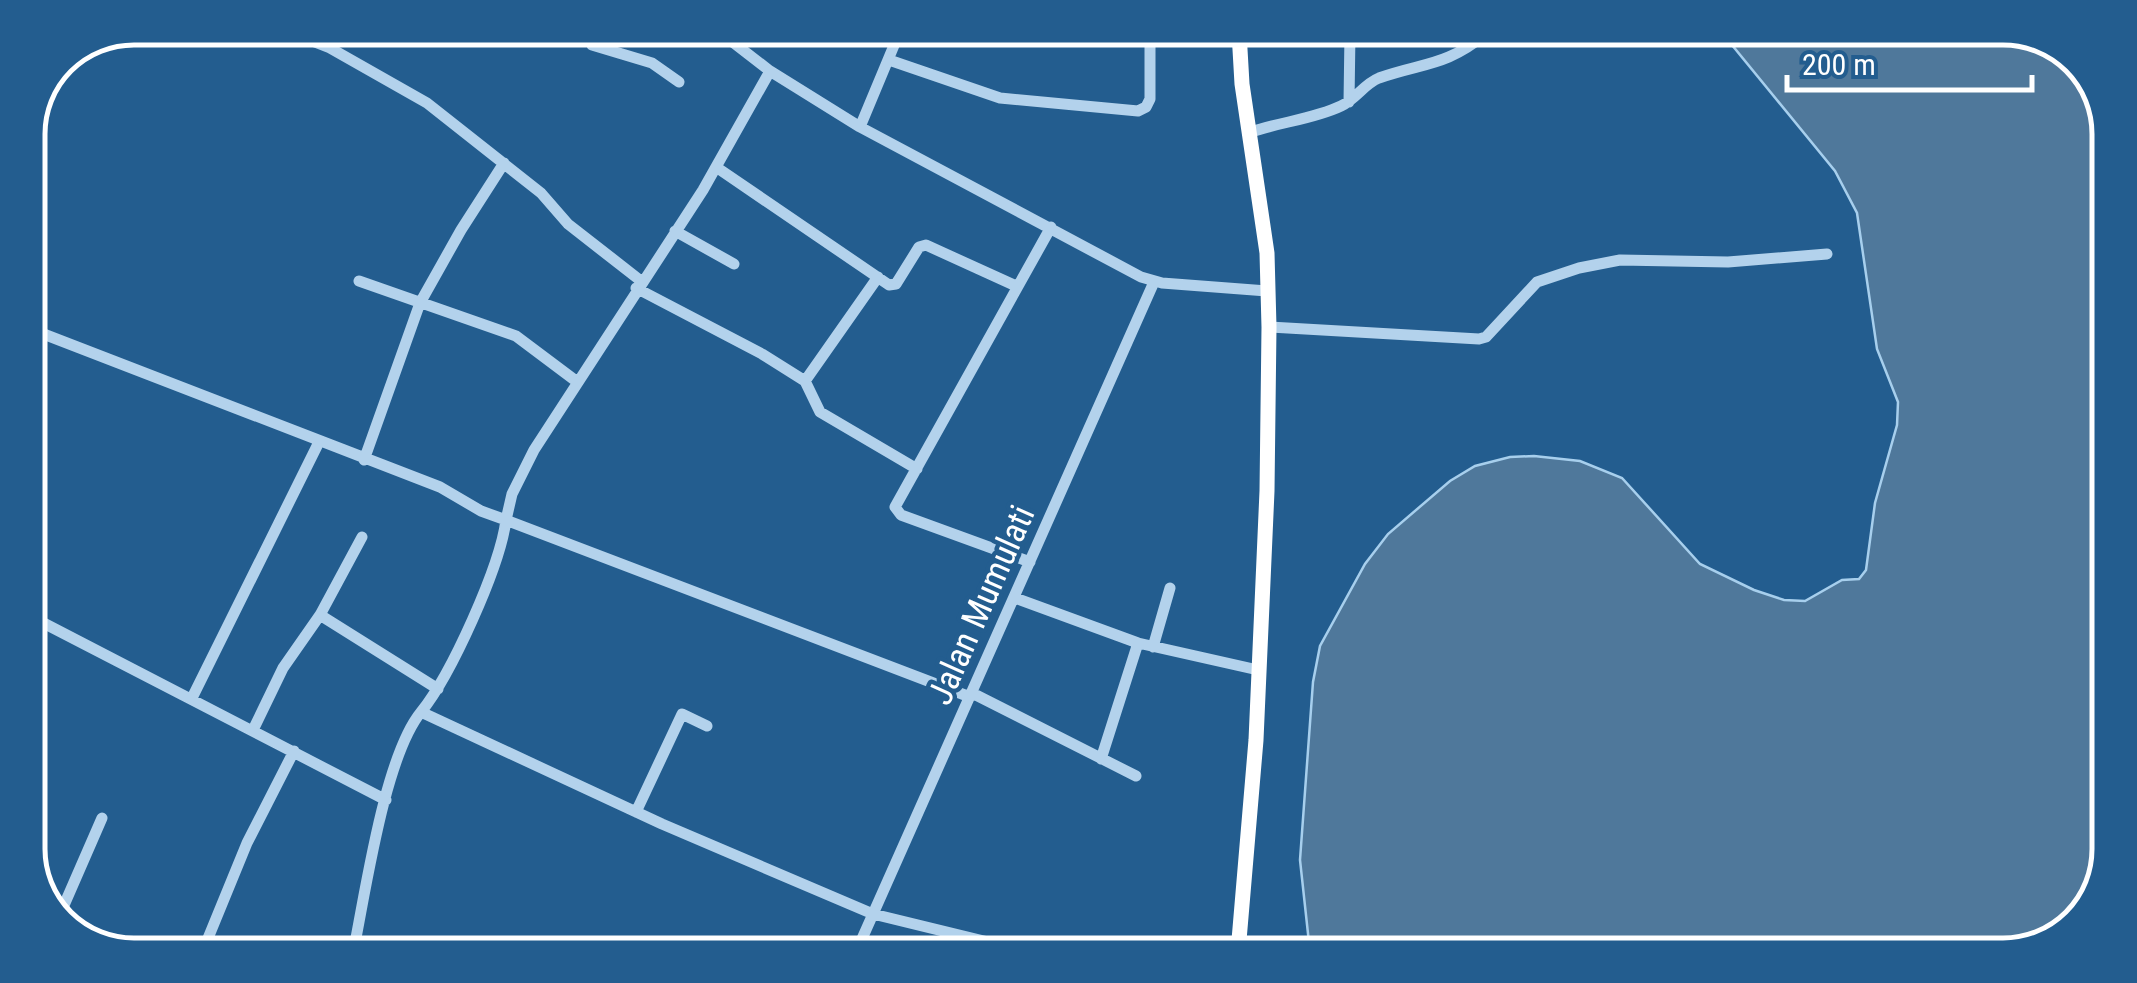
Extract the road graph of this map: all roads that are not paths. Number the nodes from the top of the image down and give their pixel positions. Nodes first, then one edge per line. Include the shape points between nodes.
1 (322, 45) edge
2 (595, 45) edge
3 (737, 45) edge
4 (895, 45) edge
5 (1150, 45) edge
6 (1240, 45) edge
7 (1350, 45) edge
8 (1470, 45) edge
9 (889, 60) junction
10 (770, 71) junction
11 (678, 82) dead end
12 (1349, 102) junction
13 (860, 126) junction
14 (1251, 132) junction
15 (504, 163) junction
16 (716, 167) junction
17 (1051, 228) junction
18 (675, 231) junction
19 (1828, 254) dead end
20 (734, 264) dead end
21 (878, 277) junction
22 (359, 280) dead end
23 (1154, 282) junction
24 (639, 284) junction
25 (1016, 286) junction
26 (1266, 291) junction
27 (420, 304) junction
28 (1269, 327) junction
29 (45, 334) edge
30 (576, 381) junction
31 (805, 381) junction
32 (319, 442) junction
33 (364, 460) junction
34 (918, 469) junction
35 (506, 520) junction
36 (362, 537) dead end
37 (1030, 562) junction
38 (1170, 588) dead end
39 (1014, 598) junction
40 (320, 615) junction
41 (45, 624) edge
42 (1138, 644) junction
43 (1153, 648) junction
44 (1258, 670) junction
45 (438, 689) junction
46 (971, 695) junction
47 (192, 698) junction
48 (421, 712) junction
49 (706, 726) dead end
50 (253, 730) junction
51 (294, 751) junction
52 (1101, 759) junction
53 (1136, 776) dead end
54 (386, 800) junction
55 (636, 812) junction
56 (102, 818) dead end
57 (64, 904) edge
58 (873, 914) junction
59 (208, 938) edge
60 (356, 938) edge
61 (862, 938) edge
62 (972, 938) edge
63 (1239, 938) edge

1 - 15 street via 427,103
2 - 11 street via 652,63
3 - 10 street
4 - 9 street
5 - 9 street via 1150,99 1138,111 1000,98
6 - 14 highway
7 - 12 street
8 - 12 street via 1447,60 1374,80
9 - 13 street
10 - 13 street
10 - 16 street
12 - 14 street
13 - 17 street
14 - 26 highway
15 - 24 street
15 - 27 street
16 - 18 street
16 - 21 street
17 - 23 street
17 - 25 street
18 - 20 street
18 - 24 street
19 - 28 street via 1728,262 1620,260 1579,268 1537,282 1479,340
21 - 25 street via 896,284 926,245
21 - 31 street
22 - 27 street
23 - 26 street
23 - 37 street, Jalan Mumulati
24 - 30 street
24 - 31 street
25 - 34 street
26 - 28 highway
27 - 30 street via 516,336
27 - 33 street
28 - 44 highway
29 - 32 street
30 - 35 street via 520,476
31 - 34 street via 815,407 830,419
32 - 33 street
32 - 47 street
33 - 35 street
34 - 37 street via 896,511
35 - 45 street via 497,558
35 - 46 street
36 - 40 street
37 - 39 street, Jalan Mumulati
38 - 43 street
39 - 42 street
39 - 46 street, Jalan Mumulati
40 - 45 street
40 - 50 street via 283,668
41 - 47 street
42 - 43 street
42 - 52 street
43 - 44 street
44 - 63 highway
45 - 48 street
46 - 52 street
46 - 58 street, Jalan Mumulati
47 - 50 street
48 - 54 street
48 - 55 street
49 - 55 street via 682,714
50 - 51 street
51 - 54 street
51 - 59 street
52 - 53 street
54 - 60 street
55 - 58 street
56 - 57 street
58 - 61 street, Jalan Mumulati
58 - 62 street

